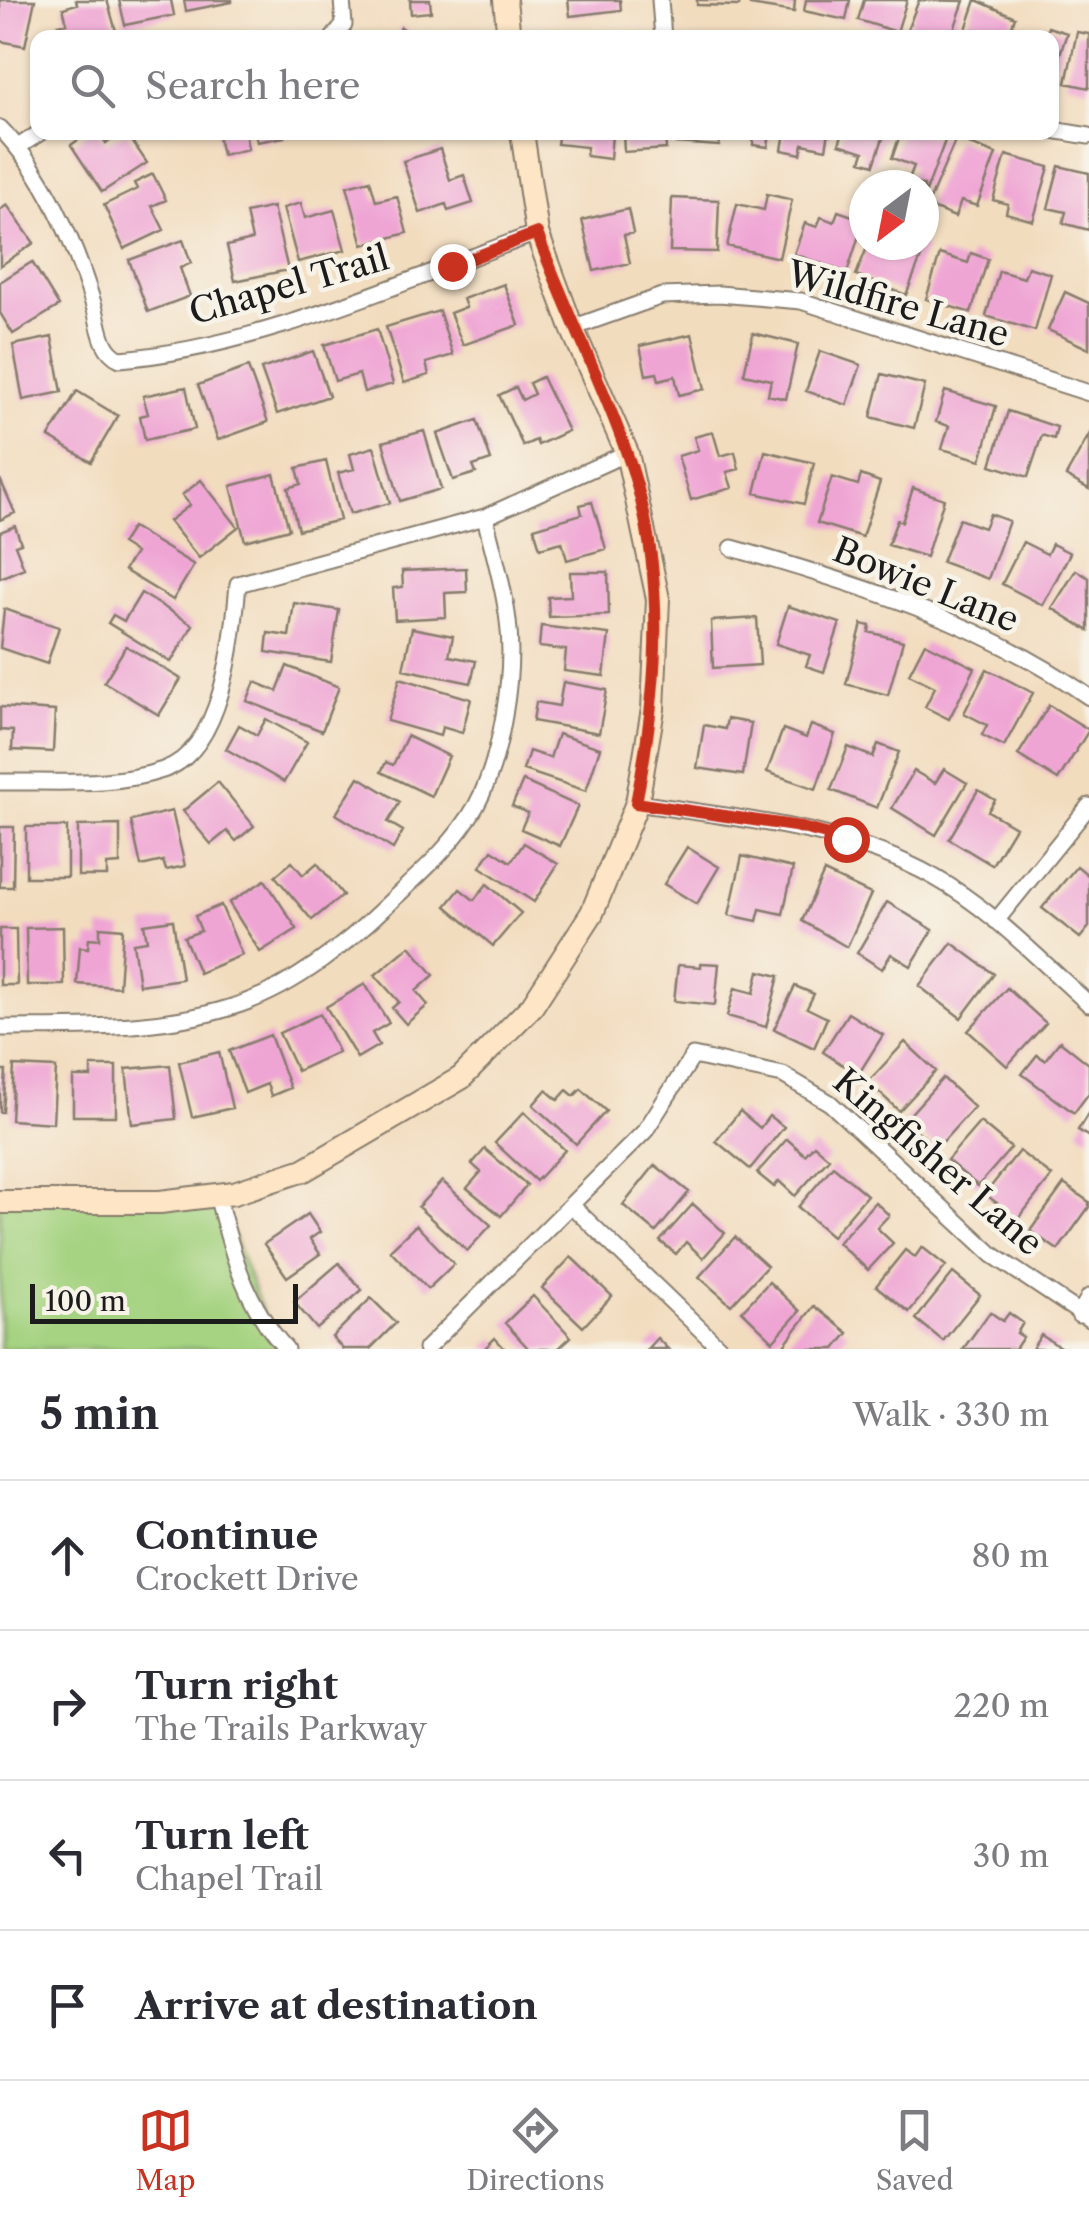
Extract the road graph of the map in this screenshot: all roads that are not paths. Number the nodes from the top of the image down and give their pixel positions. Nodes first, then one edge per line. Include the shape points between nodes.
1 (342, 0) edge
2 (504, 0) edge
3 (660, 0) edge
4 (340, 30) edge
5 (508, 30) edge
6 (662, 30) edge
7 (0, 128) edge
8 (1059, 131) edge
9 (1089, 136) edge
10 (30, 139) edge
11 (523, 140) edge
12 (18, 147) junction
13 (537, 233) junction
14 (572, 328) junction
15 (1089, 393) edge
16 (627, 453) junction
17 (485, 517) junction
18 (732, 548) dead end
19 (1089, 697) edge
20 (0, 782) edge
21 (636, 803) junction
22 (1089, 806) edge
23 (996, 920) junction
24 (1089, 1004) edge
25 (0, 1028) edge
26 (218, 1195) junction
27 (0, 1202) edge
28 (571, 1206) junction
29 (1089, 1297) edge
30 (1084, 1317) edge
31 (286, 1349) edge
32 (426, 1349) edge
33 (720, 1349) edge

1 - 4 street
2 - 5 street
3 - 6 street
7 - 12 street
8 - 9 street
10 - 12 street
11 - 13 street
12 - 13 street, Chapel Trail via 58,212 111,354 135,358 351,303
13 - 14 street
14 - 15 street, Wildfire Lane via 662,296 801,301
14 - 16 street
16 - 17 street
16 - 21 street via 658,598 653,709
17 - 20 street via 238,584 223,682 201,741 166,770 103,780
17 - 25 street via 509,622 506,690 496,756 476,806 444,850 351,940 242,1004 118,1026
18 - 19 street, Bowie Lane via 946,619
21 - 23 street via 846,839 935,877
21 - 26 street via 592,913 561,966 462,1078 304,1170
22 - 23 street
23 - 24 street
26 - 27 street via 160,1202
26 - 31 street via 238,1276
28 - 30 street, Kingfisher Lane via 645,1132 693,1056 783,1075 830,1103 993,1255
28 - 32 street
28 - 33 street
29 - 30 street

